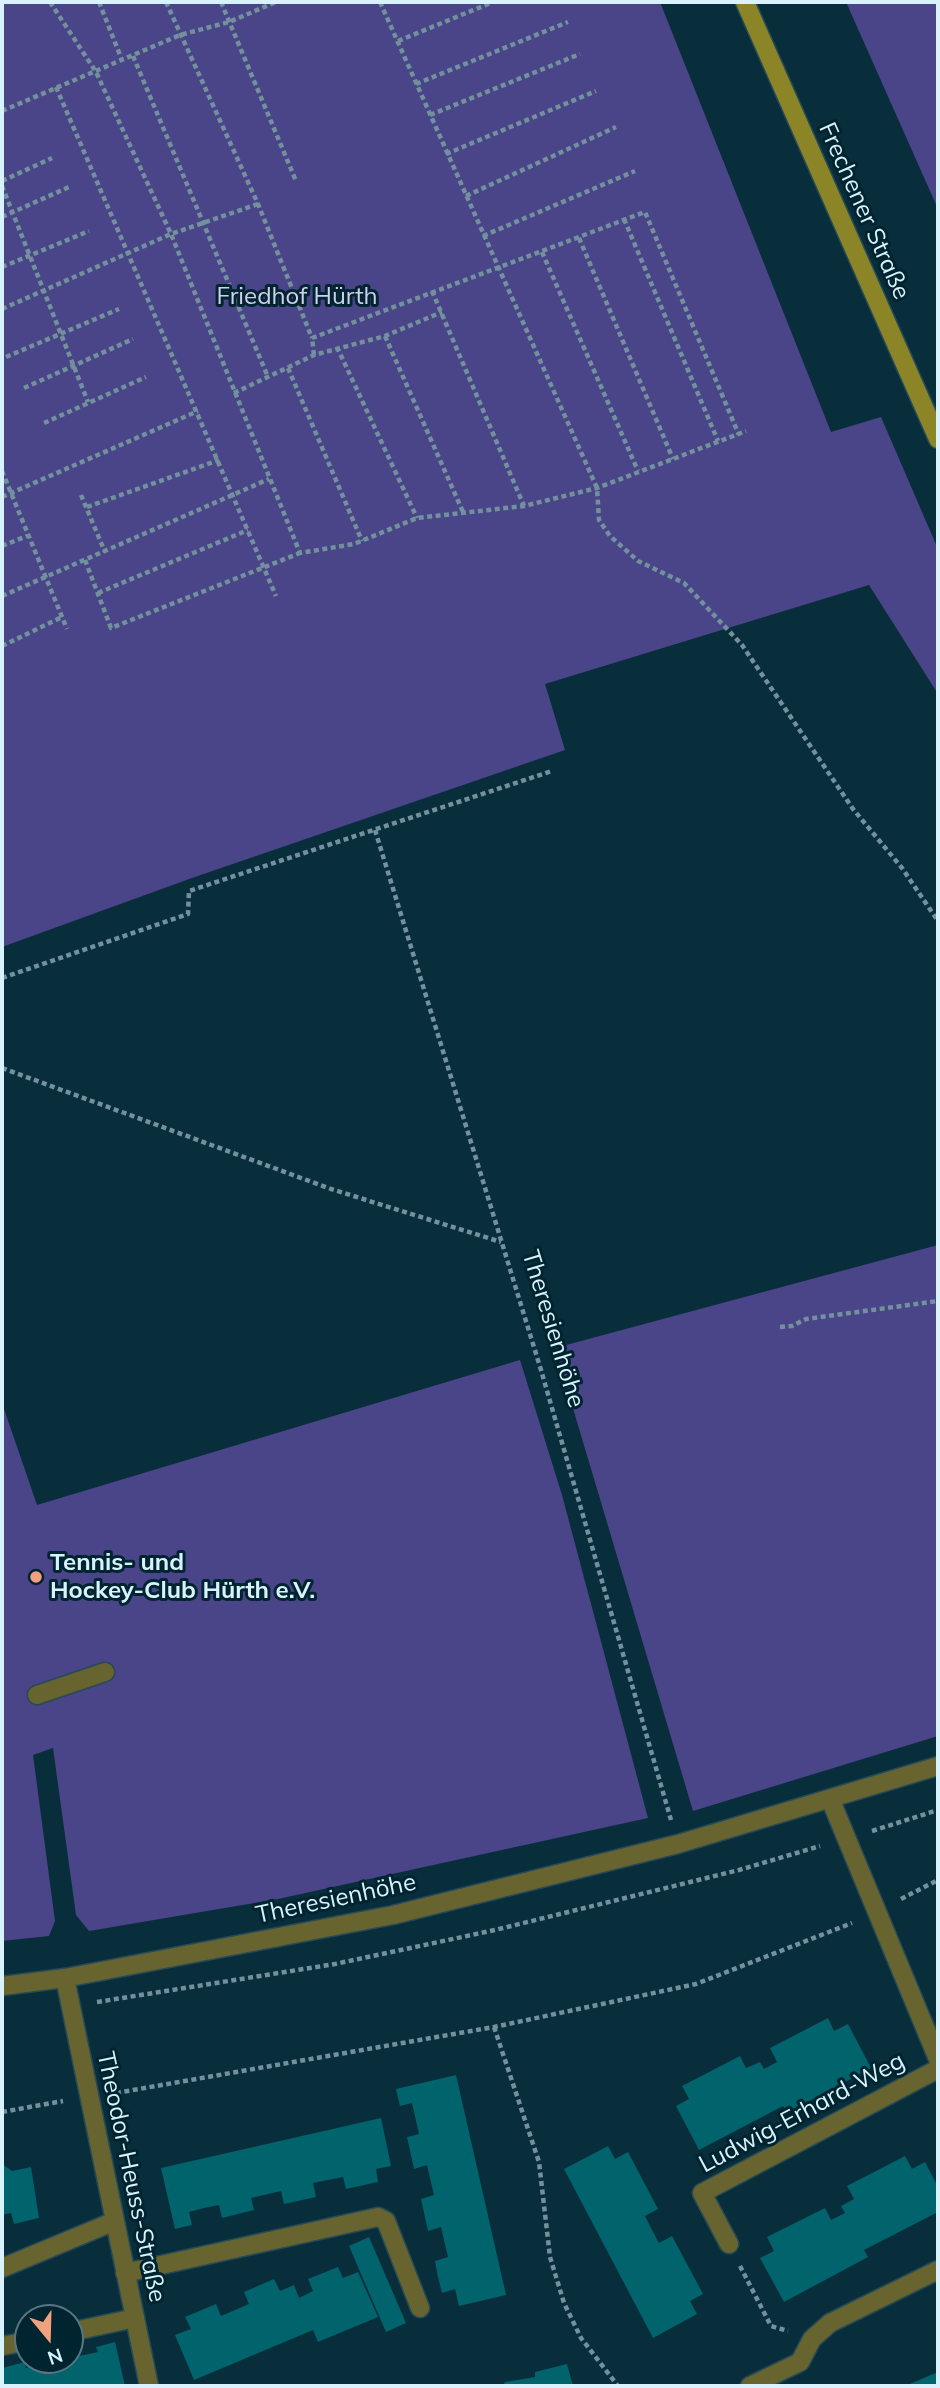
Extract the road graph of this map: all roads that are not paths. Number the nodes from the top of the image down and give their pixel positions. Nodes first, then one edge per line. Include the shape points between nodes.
1 (745, 2) edge
2 (938, 439) edge
3 (105, 1672) dead end
4 (37, 1695) dead end
5 (938, 1766) edge
6 (831, 1801) junction
7 (65, 1978) junction
8 (2, 1986) edge
9 (938, 2059) edge
10 (938, 2068) edge
11 (115, 2221) junction
12 (729, 2244) road end
13 (2, 2268) edge
14 (938, 2270) edge
15 (125, 2273) junction
16 (421, 2308) dead end
17 (135, 2318) junction
18 (84, 2329) edge
19 (149, 2386) edge
20 (750, 2386) edge

1 - 2 main road, Frechener Straße
3 - 4 street
5 - 6 street, Theresienhöhe
6 - 7 street, Theresienhöhe via 393,1915
6 - 9 street
7 - 8 street, Theresienhöhe
7 - 11 street, Theodor-Heuss-Straße
10 - 12 street, Ludwig-Erhard-Weg via 702,2193
11 - 13 street
11 - 15 street, Theodor-Heuss-Straße
14 - 20 street via 830,2323 812,2339 800,2362
15 - 16 street via 378,2217 386,2221
15 - 17 street, Theodor-Heuss-Straße
17 - 18 street
17 - 19 street, Theodor-Heuss-Straße

